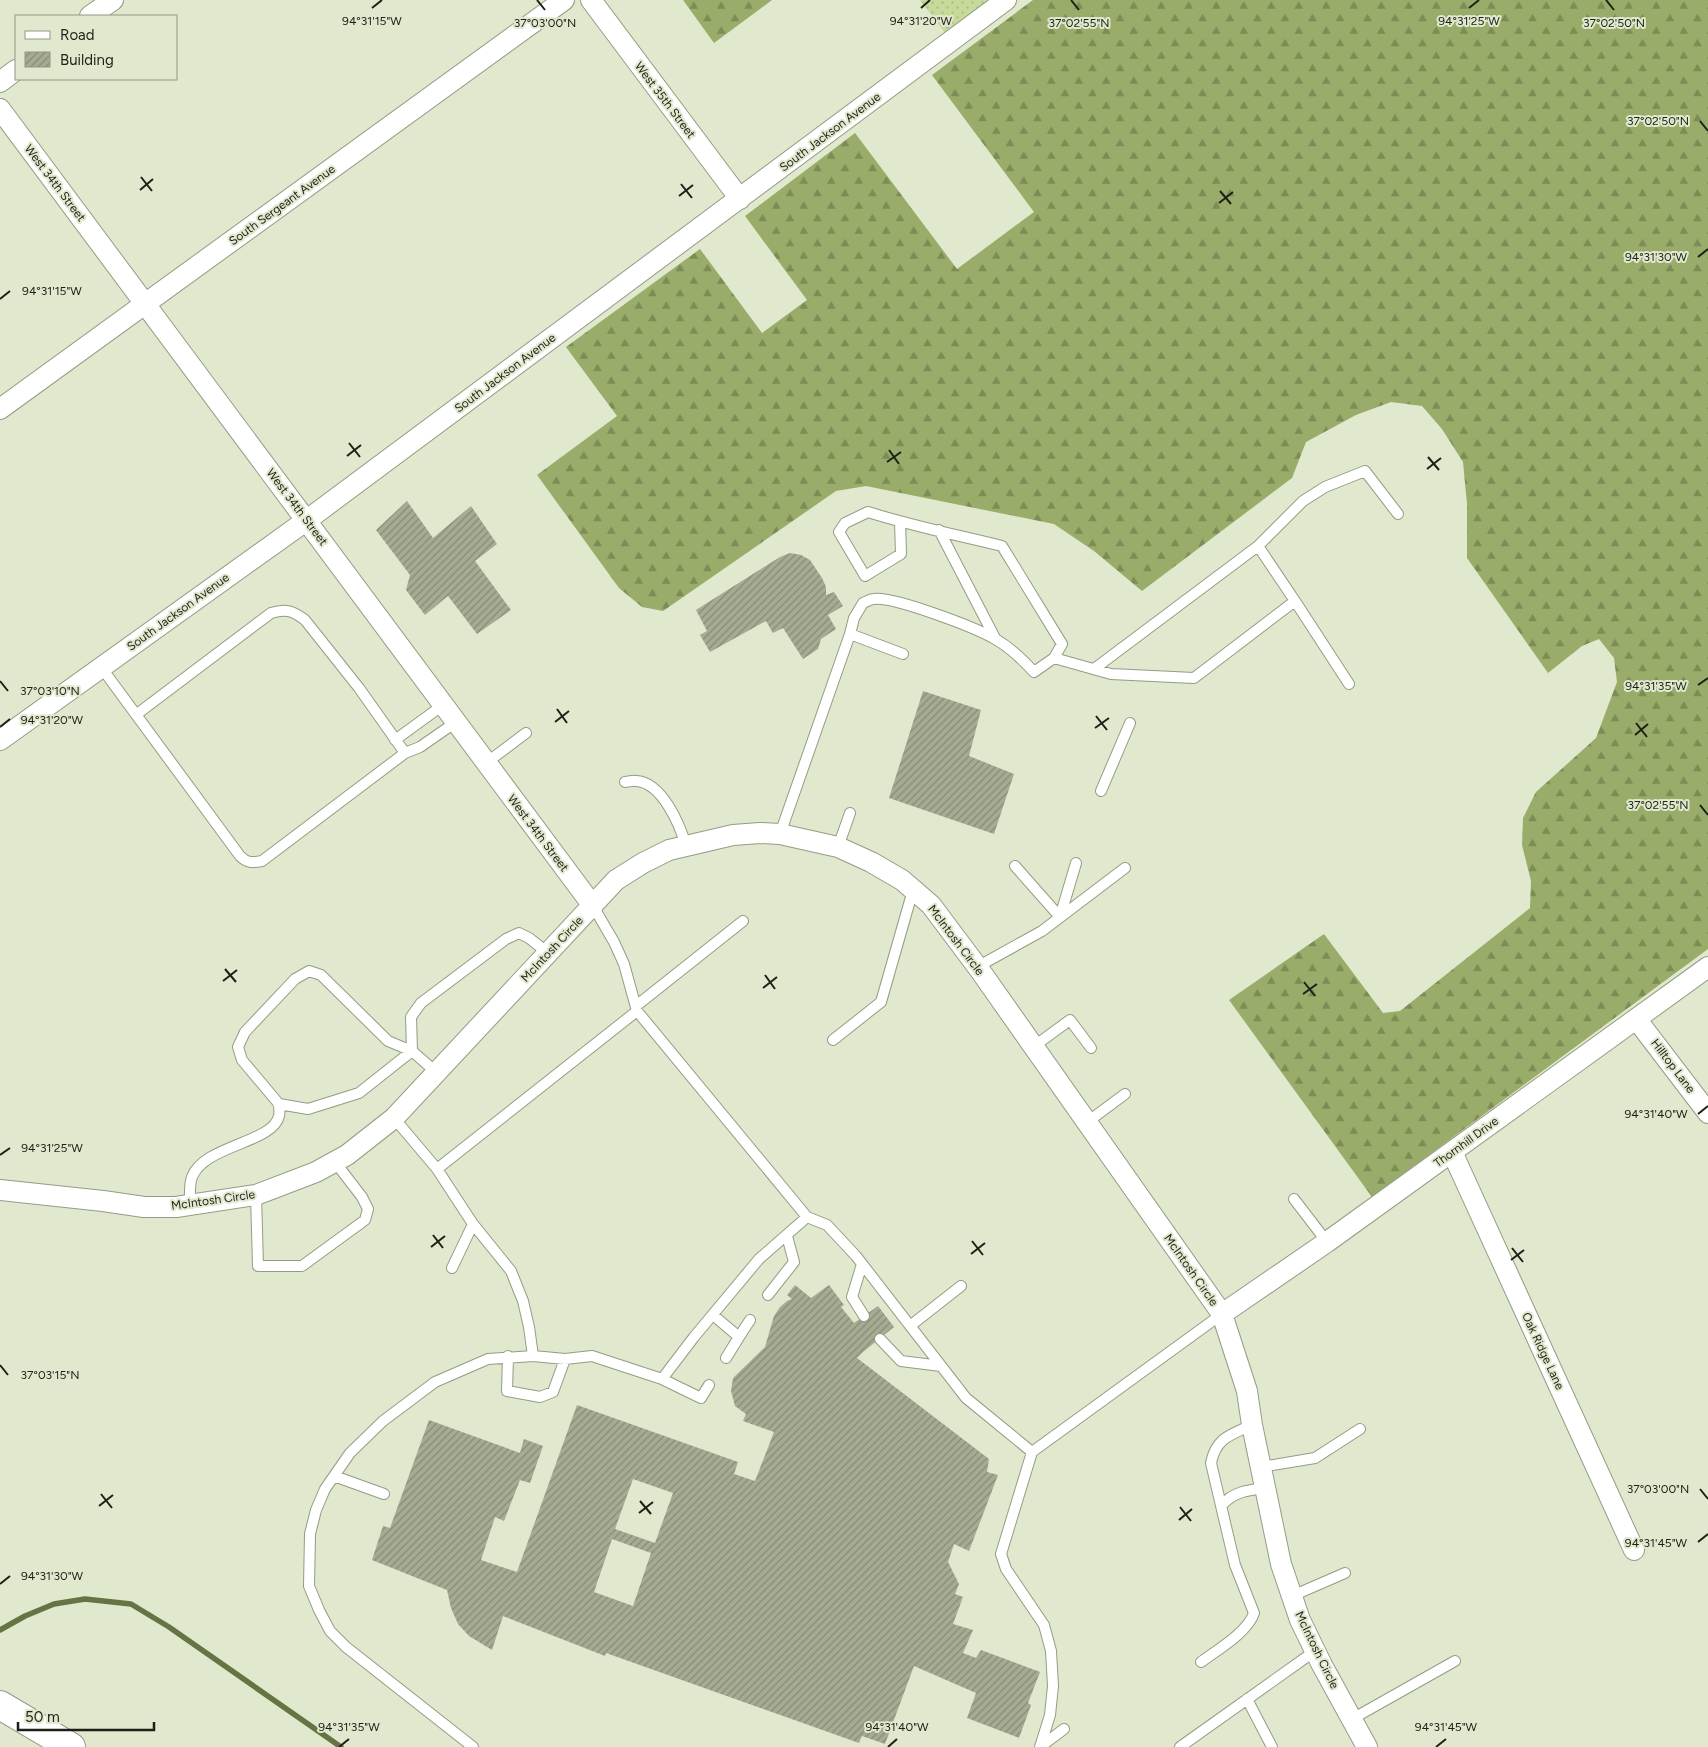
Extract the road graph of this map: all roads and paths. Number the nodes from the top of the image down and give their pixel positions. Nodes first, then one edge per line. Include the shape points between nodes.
1 (113, 0) edge
2 (564, 0) edge
3 (591, 0) edge
4 (1006, 0) edge
5 (91, 15) edge
6 (15, 71) edge
7 (0, 82) edge
8 (0, 110) edge
9 (740, 199) junction
10 (145, 304) junction
11 (0, 410) edge
12 (1398, 514) dead end
13 (306, 520) junction
14 (900, 522) junction
15 (938, 530) junction
16 (1258, 546) junction
17 (1294, 601) junction
18 (850, 634) junction
19 (995, 638) junction
20 (903, 654) dead end
21 (1054, 658) junction
22 (101, 667) junction
23 (1094, 669) junction
24 (1349, 684) dead end
25 (443, 705) junction
26 (137, 714) junction
27 (456, 722) junction
28 (1130, 723) dead end
29 (526, 733) dead end
30 (0, 740) edge
31 (395, 740) junction
32 (405, 754) junction
33 (486, 763) junction
34 (625, 782) dead end
35 (1101, 791) dead end
36 (850, 813) dead end
37 (780, 834) junction
38 (686, 846) junction
39 (838, 848) junction
40 (1076, 862) dead end
41 (1015, 866) dead end
42 (1125, 868) dead end
43 (913, 890) junction
44 (593, 906) junction
45 (1060, 917) junction
46 (743, 921) dead end
47 (548, 953) junction
48 (977, 967) junction
49 (1708, 967) edge
50 (636, 1008) junction
51 (1637, 1020) junction
52 (833, 1040) dead end
53 (1033, 1047) junction
54 (1091, 1048) dead end
55 (412, 1051) junction
56 (437, 1072) junction
57 (1125, 1094) dead end
58 (279, 1104) junction
59 (1708, 1113) edge
60 (394, 1118) junction
61 (1086, 1122) junction
62 (1452, 1152) junction
63 (335, 1162) junction
64 (437, 1169) junction
65 (0, 1190) edge
66 (256, 1195) junction
67 (1294, 1199) dead end
68 (190, 1204) junction
69 (807, 1217) junction
70 (473, 1224) junction
71 (787, 1236) junction
72 (1327, 1242) junction
73 (862, 1264) junction
74 (452, 1268) dead end
75 (961, 1286) dead end
76 (768, 1295) dead end
77 (1222, 1314) junction
78 (713, 1315) junction
79 (864, 1316) dead end
80 (750, 1320) dead end
81 (910, 1326) junction
82 (739, 1337) junction
83 (880, 1339) dead end
84 (508, 1356) junction
85 (533, 1356) junction
86 (726, 1358) dead end
87 (566, 1359) junction
88 (941, 1366) junction
89 (662, 1379) junction
90 (709, 1386) dead end
91 (1252, 1425) junction
92 (1360, 1429) dead end
93 (1032, 1452) junction
94 (1260, 1467) junction
95 (334, 1476) junction
96 (1265, 1488) junction
97 (384, 1494) dead end
98 (1222, 1505) junction
99 (1634, 1550) dead end
100 (1345, 1573) dead end
101 (1292, 1596) junction
102 (1315, 1651) junction
103 (1456, 1661) dead end
104 (1201, 1662) dead end
105 (1247, 1699) junction
106 (0, 1705) edge
107 (1352, 1719) junction
108 (1064, 1729) dead end
109 (71, 1747) edge
110 (473, 1747) edge
111 (1040, 1747) edge
112 (1180, 1747) edge
113 (1272, 1747) edge
114 (1367, 1747) edge

1 - 5 street
2 - 10 street, South Sergeant Avenue
3 - 9 street, West 35th Street
4 - 9 street, South Jackson Avenue
6 - 7 street
8 - 10 street, West 34th Street
9 - 13 street, South Jackson Avenue
10 - 11 street, South Sergeant Avenue
10 - 13 street, West 34th Street
12 - 16 lane via 1365,470 1325,487 1303,501
13 - 22 street, South Jackson Avenue
13 - 25 street, West 34th Street
14 - 14 lane via 868,512 845,523 839,532 865,576 901,554
14 - 15 lane
15 - 19 lane
15 - 21 lane via 1002,546 1062,644
16 - 17 lane
16 - 23 lane
17 - 23 lane via 1194,678 1112,674
17 - 24 lane
18 - 19 lane via 863,603 874,599 910,606
18 - 20 lane
18 - 37 lane
19 - 21 lane via 1034,672
21 - 23 lane
22 - 26 lane
22 - 30 street, South Jackson Avenue
25 - 27 street, West 34th Street
25 - 31 lane
26 - 31 lane via 271,613 287,610 304,620
26 - 32 lane via 240,856 252,863 262,861
27 - 32 lane
27 - 33 street, West 34th Street
28 - 35 lane
29 - 33 lane
31 - 32 lane
33 - 44 street, West 34th Street
34 - 38 lane via 636,780 659,792 680,825
36 - 39 lane
37 - 38 street, McIntosh Circle via 733,835
37 - 39 street, McIntosh Circle
38 - 44 street, McIntosh Circle via 669,850 636,867 616,880
39 - 43 street, McIntosh Circle via 871,862
40 - 45 lane
41 - 45 lane
42 - 45 lane
43 - 48 street, McIntosh Circle via 931,905
43 - 52 lane via 882,1002
44 - 47 street, McIntosh Circle
44 - 50 lane via 624,964
45 - 48 lane
46 - 50 lane
47 - 55 lane via 519,933 506,939 421,1003 411,1017
47 - 56 street, McIntosh Circle
48 - 53 street, McIntosh Circle
49 - 51 street, Thornhill Drive
50 - 64 lane
50 - 69 lane
51 - 59 street, Hilltop Lane
51 - 62 street, Thornhill Drive
53 - 54 lane via 1070,1020
53 - 61 street, McIntosh Circle
55 - 56 lane
55 - 58 lane via 359,1093 308,1109
55 - 58 lane via 388,1041 321,974 309,971 295,979 251,1025 238,1047 242,1060
56 - 60 street, McIntosh Circle
57 - 61 lane
58 - 68 lane via 279,1117 269,1129 202,1163 191,1178
60 - 63 street, McIntosh Circle
60 - 64 lane
61 - 77 street, McIntosh Circle
62 - 72 street, Thornhill Drive
62 - 99 street, Oak Ridge Lane
63 - 66 street, McIntosh Circle
63 - 66 lane via 365,1203 368,1209 365,1220 302,1266 258,1266
64 - 70 lane
65 - 68 street, McIntosh Circle via 144,1207
66 - 68 street, McIntosh Circle
67 - 72 lane
69 - 71 lane
69 - 73 lane via 827,1225
70 - 74 lane
70 - 85 lane via 512,1270 530,1327
71 - 76 lane via 794,1262
71 - 78 lane via 759,1259
72 - 77 street, Thornhill Drive
73 - 79 lane via 852,1297
73 - 81 lane
75 - 81 lane
77 - 91 street, McIntosh Circle via 1247,1391
77 - 93 lane
78 - 82 lane
78 - 89 lane
80 - 82 lane
81 - 88 lane
82 - 86 lane
83 - 88 lane via 901,1361
84 - 85 lane
84 - 87 lane via 507,1390 540,1397 553,1392
84 - 95 lane via 488,1359 435,1382 383,1421 350,1453
85 - 87 lane
87 - 89 lane via 592,1356
88 - 93 lane via 966,1398
89 - 90 lane via 701,1398
91 - 94 street, McIntosh Circle
91 - 98 lane via 1228,1436 1213,1454 1211,1463
92 - 94 lane via 1315,1458
93 - 111 lane via 1001,1554 1006,1569 1044,1625 1051,1651 1053,1686 1050,1715
94 - 96 street, McIntosh Circle
95 - 97 lane
95 - 110 lane via 316,1510 310,1534 309,1586 319,1610 330,1631 346,1647
96 - 98 lane via 1229,1496
96 - 101 street, McIntosh Circle via 1281,1564
98 - 104 lane via 1235,1565 1254,1613 1242,1630
100 - 101 lane
101 - 102 street, McIntosh Circle
102 - 105 lane
102 - 107 street, McIntosh Circle
103 - 107 lane
105 - 112 lane
105 - 113 lane
106 - 109 main road
107 - 114 street, McIntosh Circle
108 - 111 lane

